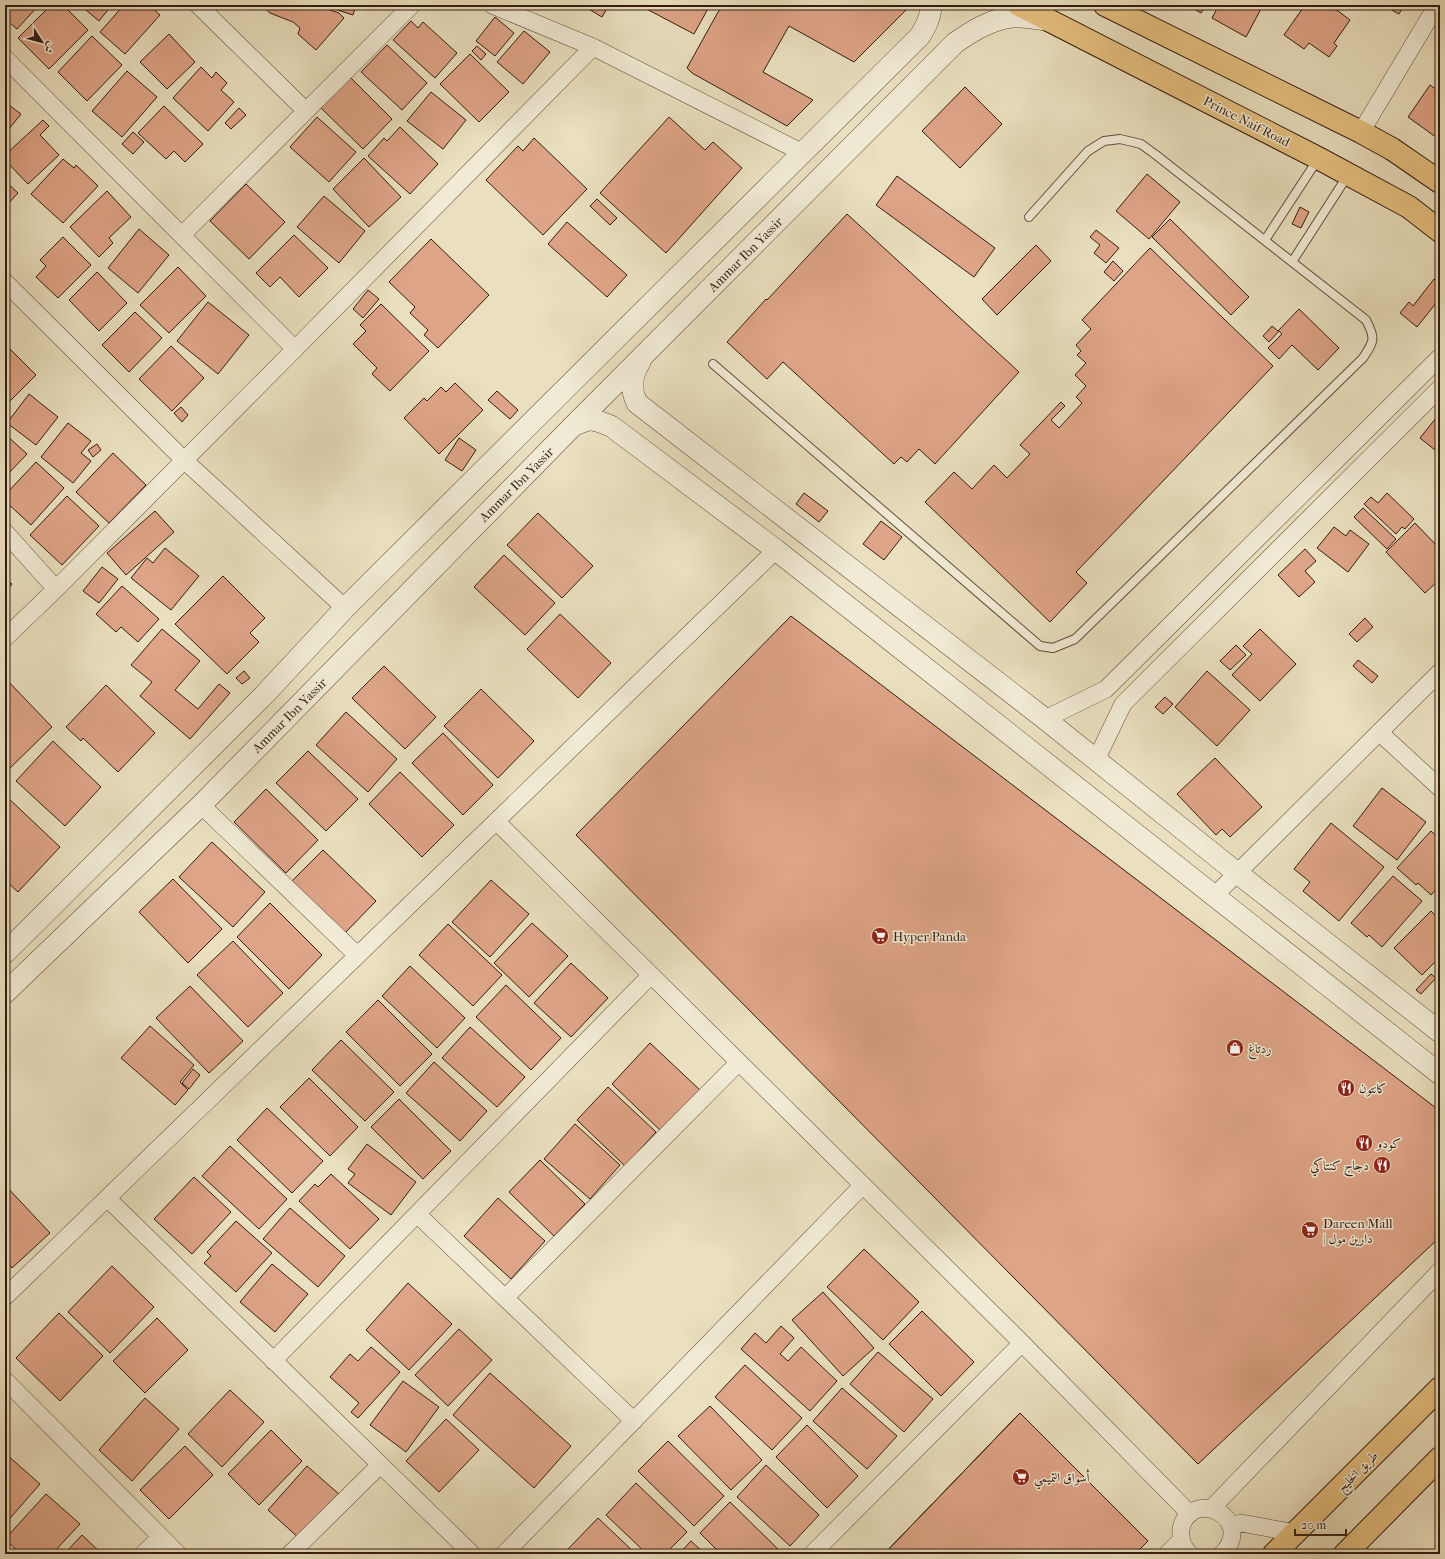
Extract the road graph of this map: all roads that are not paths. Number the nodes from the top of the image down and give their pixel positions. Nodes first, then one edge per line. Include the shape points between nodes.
1 (198, 5) edge
2 (412, 5) edge
3 (492, 5) edge
4 (931, 5) edge
5 (1019, 5) edge
6 (1105, 5) edge
7 (1437, 5) edge
8 (1048, 20) junction
9 (593, 46) junction
10 (5, 58) edge
11 (306, 111) junction
12 (1361, 132) junction
13 (803, 153) junction
14 (1318, 158) junction
15 (1349, 175) junction
16 (1440, 182) edge
17 (1029, 217) dead end
18 (1440, 230) edge
19 (182, 235) junction
20 (1265, 240) junction
21 (1292, 262) junction
22 (5, 282) edge
23 (707, 293) junction
24 (295, 348) junction
25 (1440, 357) edge
26 (642, 358) junction
27 (713, 364) dead end
28 (1440, 388) edge
29 (572, 427) junction
30 (184, 460) junction
31 (5, 532) edge
32 (776, 550) junction
33 (56, 589) junction
34 (345, 608) junction
35 (5, 638) edge
36 (1440, 672) edge
37 (1045, 719) junction
38 (1379, 732) junction
39 (1096, 760) junction
40 (1440, 788) edge
41 (201, 805) junction
42 (496, 821) junction
43 (1236, 872) junction
44 (1214, 896) junction
45 (5, 954) edge
46 (357, 955) junction
47 (651, 975) junction
48 (5, 993) edge
49 (1440, 1032) edge
50 (739, 1062) junction
51 (1440, 1074) edge
52 (863, 1185) junction
53 (106, 1198) junction
54 (417, 1214) junction
55 (1440, 1272) edge
56 (5, 1297) edge
57 (504, 1298) junction
58 (1022, 1343) junction
59 (273, 1360) junction
60 (5, 1380) edge
61 (1440, 1388) edge
62 (634, 1420) junction
63 (1440, 1458) edge
64 (380, 1465) junction
65 (1211, 1509) junction
66 (1190, 1514) junction
67 (1231, 1526) junction
68 (1296, 1533) junction
69 (161, 1537) junction
70 (1186, 1547) edge
71 (143, 1554) edge
72 (178, 1554) edge
73 (290, 1554) edge
74 (472, 1554) edge
75 (504, 1554) edge
76 (812, 1554) edge
77 (1167, 1554) edge
78 (1222, 1554) edge
79 (1274, 1554) edge
80 (1345, 1554) edge

1 - 11 street
2 - 11 street
3 - 9 street
4 - 13 street via 927,24 920,36
5 - 8 main road, Prince Naif Road
6 - 12 main road
7 - 12 street
8 - 14 main road, Prince Naif Road
8 - 23 street, Ammar Ibn Yassir via 1012,17 999,20 974,30 956,43
9 - 13 street
9 - 24 street
10 - 19 street
11 - 19 street
12 - 16 main road via 1392,149
13 - 23 street via 808,158 807,174 744,237
13 - 34 street
14 - 15 main road, Prince Naif Road
14 - 20 lane
15 - 18 main road, Prince Naif Road via 1409,207
15 - 21 lane
17 - 20 lane via 1088,151 1104,141 1120,139 1141,144
19 - 24 street
20 - 21 lane
21 - 27 lane via 1366,320 1373,332 1372,343 1363,358 1075,639 1053,648 1040,646
22 - 30 street
23 - 26 street, Ammar Ibn Yassir
24 - 30 street
25 - 37 street via 1106,689
26 - 29 street, Ammar Ibn Yassir
26 - 37 street via 635,369 632,383 632,394 636,403
28 - 39 street via 1122,704
29 - 32 street via 588,419 612,426
29 - 41 street, Ammar Ibn Yassir
30 - 33 street
30 - 34 street
31 - 33 street
32 - 42 street
32 - 44 street
33 - 35 street
34 - 45 street via 259,700
36 - 38 street
37 - 39 street
38 - 40 street
38 - 43 street
39 - 43 street
41 - 46 street
41 - 48 street, Ammar Ibn Yassir
42 - 46 street
42 - 47 street
43 - 44 street
43 - 49 street
44 - 51 street
46 - 53 street
47 - 50 street
47 - 54 street
50 - 52 street
50 - 57 street
52 - 58 street
52 - 62 street
53 - 56 street
53 - 59 street
54 - 57 street
54 - 59 street
55 - 65 street
57 - 62 street
58 - 66 street
58 - 76 street
59 - 64 street
60 - 69 street
61 - 68 main road, طريق الخليج
62 - 75 street
63 - 80 main road
64 - 73 street
64 - 74 street
65 - 66 street via 1196,1510
65 - 67 street via 1223,1515
66 - 70 street via 1182,1526
67 - 68 street via 1241,1523
67 - 78 street via 1231,1542
68 - 79 main road, طريق الخليج
69 - 71 street
69 - 72 street
70 - 77 street

